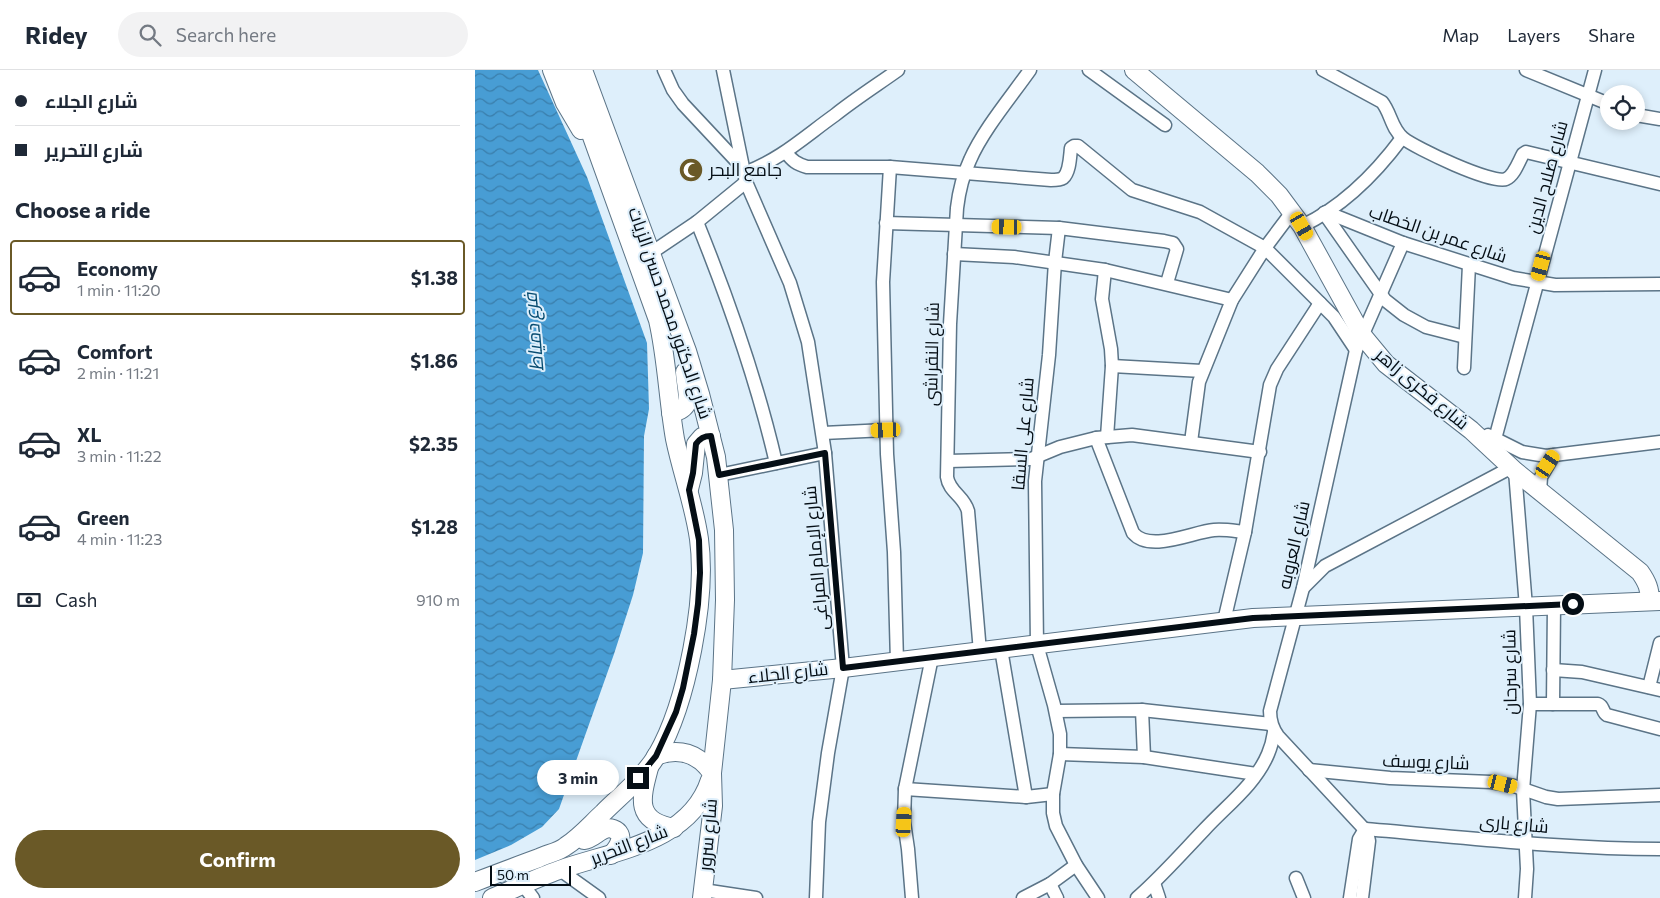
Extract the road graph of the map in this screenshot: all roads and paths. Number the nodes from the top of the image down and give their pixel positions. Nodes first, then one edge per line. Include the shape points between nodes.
1 (552, 70) edge
2 (567, 70) edge
3 (583, 70) edge
4 (664, 70) edge
5 (723, 70) edge
6 (898, 70) edge
7 (1030, 70) edge
8 (1089, 70) edge
9 (1133, 70) edge
10 (1323, 70) edge
11 (1526, 70) edge
12 (1595, 70) edge
13 (1588, 95) junction
14 (1600, 100) edge
15 (1645, 116) edge
16 (1660, 119) edge
17 (1165, 125) dead end
18 (1403, 138) junction
19 (595, 148) junction
20 (786, 152) junction
21 (1570, 162) junction
22 (890, 166) junction
23 (744, 174) junction
24 (964, 174) junction
25 (1660, 184) edge
26 (1325, 213) junction
27 (1297, 219) junction
28 (697, 222) junction
29 (886, 223) junction
30 (956, 226) junction
31 (1059, 228) junction
32 (1403, 243) junction
33 (1265, 248) junction
34 (651, 253) junction
35 (954, 254) junction
36 (1055, 262) junction
37 (1469, 265) junction
38 (1105, 270) junction
39 (1167, 283) junction
40 (1537, 283) junction
41 (1660, 284) edge
42 (1380, 293) junction
43 (1232, 300) junction
44 (1320, 303) junction
45 (1465, 337) junction
46 (1359, 342) junction
47 (687, 351) junction
48 (1112, 366) junction
49 (1464, 368) dead end
50 (1202, 371) junction
51 (671, 413) junction
52 (886, 430) junction
53 (1471, 430) junction
54 (823, 433) junction
55 (711, 436) junction
56 (1101, 437) junction
57 (1495, 439) junction
58 (1191, 442) junction
59 (1660, 442) edge
60 (1260, 452) junction
61 (825, 453) junction
62 (1554, 456) junction
63 (1036, 457) junction
64 (948, 461) junction
65 (777, 463) junction
66 (1513, 469) junction
67 (719, 475) junction
68 (689, 490) junction
69 (1540, 491) junction
70 (1245, 532) junction
71 (1303, 588) junction
72 (1655, 601) edge
73 (1553, 605) junction
74 (1526, 607) junction
75 (1296, 616) junction
76 (1224, 621) junction
77 (1660, 643) edge
78 (1037, 645) junction
79 (1001, 649) junction
80 (980, 652) junction
81 (932, 657) junction
82 (897, 662) junction
83 (843, 668) junction
84 (1553, 670) junction
85 (722, 680) junction
86 (1654, 689) edge
87 (1530, 704) junction
88 (1553, 704) junction
89 (1142, 710) junction
90 (1056, 711) junction
91 (1273, 728) junction
92 (1660, 730) edge
93 (1060, 754) junction
94 (1144, 757) junction
95 (653, 761) junction
96 (1309, 770) junction
97 (712, 772) junction
98 (1256, 774) junction
99 (905, 789) junction
100 (1523, 790) junction
101 (1053, 794) junction
102 (1660, 795) edge
103 (1026, 797) junction
104 (674, 828) junction
105 (1365, 828) junction
106 (577, 838) junction
107 (1525, 843) junction
108 (1660, 849) edge
109 (611, 855) junction
110 (1076, 864) junction
111 (559, 870) junction
112 (1296, 878) dead end
113 (475, 882) edge
114 (1154, 883) junction
115 (1050, 884) junction
116 (528, 892) edge
117 (702, 894) edge
118 (492, 898) edge
119 (599, 898) edge
120 (757, 898) edge
121 (816, 898) edge
122 (912, 898) edge
123 (1023, 898) edge
124 (1057, 898) edge
125 (1098, 898) edge
126 (1137, 898) edge
127 (1159, 898) edge
128 (1304, 898) edge
129 (1361, 898) edge
130 (1525, 898) edge

1 - 19 street via 573,119
2 - 19 street, شارع الدكتور محمد حسن الزيات
3 - 34 street, شارع الدكتور محمد حسن الزيات
4 - 23 street via 683,104
5 - 23 street, شارع الإمام المراغى
6 - 20 street
7 - 24 street, شارع النقراشى via 979,144
8 - 17 street
9 - 27 street, شارع فكرى زاهر via 1257,173
10 - 18 street via 1382,102
11 - 13 street
12 - 13 street, شارع صلاح الدين
13 - 14 street
13 - 21 street, شارع صلاح الدين
15 - 16 street
18 - 21 street via 1454,165 1500,180 1511,175 1526,152
18 - 26 street via 1367,178
19 - 51 street, شارع الدكتور محمد حسن الزيات via 652,299 666,362
20 - 22 street via 790,159 807,167
20 - 23 street
21 - 25 street
21 - 40 street, شارع صلاح الدين
22 - 24 street
22 - 29 street
23 - 28 street
23 - 54 street, شارع الإمام المراغى via 804,325
24 - 30 street, شارع النقراشى
24 - 33 street via 1062,179 1067,172 1071,148 1078,146 1132,190 1200,212
26 - 27 street
26 - 32 street, شارع عمر بن الخطاب
26 - 42 street
27 - 33 street
27 - 46 street, شارع فكرى زاهر
28 - 34 street
28 - 65 street via 740,336
29 - 30 street
29 - 52 street via 883,282
30 - 31 street
30 - 35 street, شارع النقراشى
31 - 36 street, شارع على السقا
31 - 39 street via 1173,243 1177,249
32 - 37 street, شارع عمر بن الخطاب
32 - 42 street, شارع العروبه
33 - 43 street
33 - 44 street
34 - 47 street, شارع الدكتور محمد حسن الزيات
35 - 36 street
35 - 64 street, شارع النقراشى
36 - 38 street
36 - 63 street, شارع على السقا via 1049,355
37 - 40 street, شارع عمر بن الخطاب
37 - 45 street
38 - 39 street
38 - 48 street via 1102,299
39 - 43 street
40 - 41 street, شارع عمر بن الخطاب
40 - 57 street, شارع صلاح الدين
42 - 45 street via 1419,323
42 - 46 street, شارع العروبه
43 - 50 street
44 - 46 street
44 - 60 street via 1270,385
45 - 49 street
46 - 53 street, شارع فكرى زاهر
46 - 71 street, شارع العروبه
47 - 51 street via 688,402 683,409
47 - 55 street, شارع الدكتور محمد حسن الزيات
48 - 50 street
48 - 56 street
50 - 58 street
51 - 68 street, شارع الدكتور محمد حسن الزيات
52 - 54 street
52 - 82 street
53 - 57 street
53 - 66 street, شارع فكرى زاهر
54 - 61 street, شارع الإمام المراغى
55 - 67 street, شارع الدكتور محمد حسن الزيات
55 - 68 street via 702,437 696,444
56 - 58 street via 1131,435
56 - 63 street
56 - 70 street via 1136,537 1155,542 1217,529
57 - 62 street via 1522,452
58 - 60 street
59 - 62 street
60 - 70 street
61 - 65 street
61 - 83 street, شارع الإمام المراغى
62 - 69 street via 1541,477
63 - 64 street
63 - 78 street, شارع على السقا
64 - 80 street, شارع النقراشى via 948,484 963,500 968,511
65 - 67 street
66 - 69 street, شارع فكرى زاهر
66 - 71 street via 1325,566
66 - 74 street, شارع سرحان
67 - 85 street, شارع الدكتور محمد حسن الزيات via 725,562
68 - 95 street, شارع الدكتور محمد حسن الزيات via 699,540 698,604 683,688 676,712
69 - 72 street, شارع فكرى زاهر via 1640,572
70 - 76 street
71 - 75 street, شارع العروبه
72 - 73 street, شارع الجلاء
73 - 74 street, شارع الجلاء
73 - 84 street
74 - 75 street, شارع الجلاء
74 - 87 street, شارع سرحان
75 - 76 street, شارع الجلاء
75 - 91 street, شارع العروبه via 1272,702 1270,718
76 - 78 street, شارع الجلاء
77 - 86 street
78 - 79 street, شارع الجلاء
78 - 90 street, شارع على السقا
79 - 80 street, شارع الجلاء
79 - 103 street
80 - 81 street, شارع الجلاء
81 - 82 street, شارع الجلاء
81 - 99 street
82 - 83 street, شارع الجلاء
83 - 85 street, شارع الجلاء
83 - 121 street, شارع الإمام المراغى via 819,822
84 - 86 street via 1582,672
84 - 88 street
85 - 97 street, شارع الدكتور محمد حسن الزيات
87 - 88 street
87 - 100 street, شارع سرحان
88 - 92 street via 1598,704 1607,715
89 - 90 street
89 - 91 street
89 - 94 street
90 - 93 street, شارع على السقا
91 - 96 street
91 - 98 street, شارع العروبه via 1268,754
93 - 94 street
93 - 101 street, شارع على السقا
94 - 98 street
95 - 97 street via 666,752 688,753 706,764
95 - 104 street via 642,793 643,807 655,823
95 - 106 street, شارع التحرير
96 - 100 street, شارع يوسف via 1390,778 1491,782
96 - 105 street
97 - 104 street, شارع التحرير via 694,809
97 - 117 street, شارع سرور via 713,806
98 - 114 street, شارع العروبه
99 - 103 street
99 - 122 street via 904,822
100 - 102 street, شارع يوسف via 1558,799
100 - 107 street, شارع سرحان
101 - 103 street
101 - 110 street, شارع على السقا via 1056,826
104 - 109 street, شارع التحرير
105 - 107 street, شارع بارى
105 - 129 street via 1359,839
106 - 109 street via 588,839 601,830 612,828 620,836 620,842
106 - 113 street, شارع التحرير via 565,847
107 - 108 street, شارع بارى
107 - 130 street, شارع سرحان
109 - 111 street, شارع التحرير
110 - 115 street
110 - 125 street, شارع على السقا
111 - 116 street, شارع التحرير
111 - 119 street
112 - 128 street
114 - 126 street, شارع العروبه
114 - 127 street
115 - 123 street
115 - 124 street
116 - 118 street, شارع التحرير
117 - 120 street

